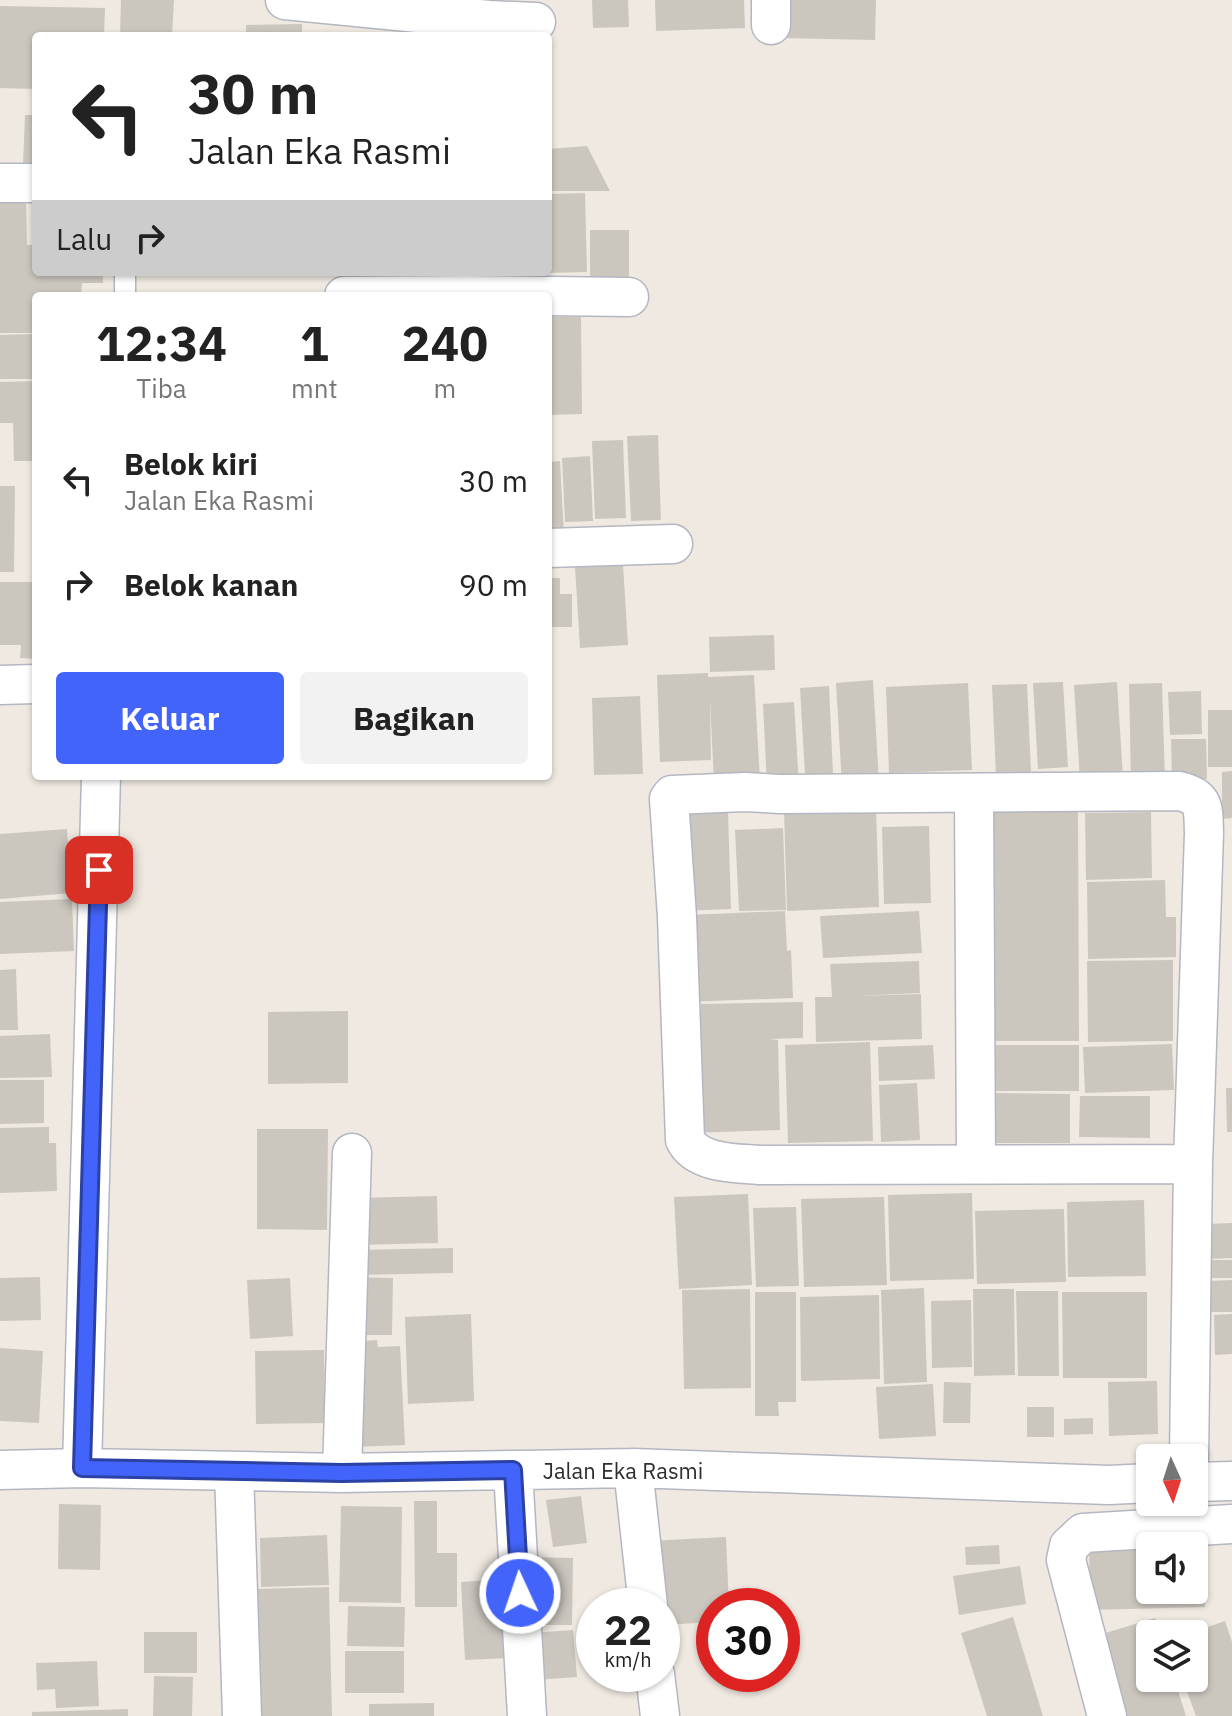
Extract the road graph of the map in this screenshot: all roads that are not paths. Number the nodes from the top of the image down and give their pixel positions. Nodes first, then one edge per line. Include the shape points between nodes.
1 (285, 0) edge
2 (538, 19) edge
3 (0, 183) edge
4 (32, 183) edge
5 (552, 296) edge
6 (629, 297) dead end
7 (673, 544) dead end
8 (552, 548) edge
9 (32, 684) edge
10 (0, 685) edge
11 (101, 780) edge
12 (974, 793) junction
13 (352, 1153) dead end
14 (976, 1163) junction
15 (1193, 1164) junction
16 (1189, 1444) edge
17 (82, 1468) junction
18 (633, 1468) junction
19 (0, 1470) edge
20 (513, 1470) junction
21 (234, 1471) junction
22 (342, 1473) junction
23 (1232, 1481) edge
24 (1208, 1482) edge
25 (1136, 1484) edge
26 (1232, 1524) edge
27 (646, 1588) edge
28 (657, 1692) edge
29 (242, 1716) edge
30 (527, 1716) edge
31 (660, 1716) edge
32 (1107, 1716) edge

1 - 2 street via 489,20
3 - 4 street
5 - 6 street
7 - 8 street
9 - 10 street
11 - 17 street
12 - 14 street
12 - 14 street via 745,792 675,794 669,799 689,1147 717,1161 759,1165
12 - 15 street via 1179,791 1197,797 1204,833
13 - 22 street
14 - 15 street
15 - 16 street
17 - 19 street, Jalan Eka Rasmi
17 - 21 street, Jalan Eka Rasmi
18 - 20 street, Jalan Eka Rasmi
18 - 25 street, Jalan Eka Rasmi
18 - 27 street
20 - 22 street, Jalan Eka Rasmi
20 - 30 street
21 - 22 street, Jalan Eka Rasmi
21 - 29 street
23 - 24 street
26 - 32 street via 1083,1533 1069,1546 1066,1560
28 - 31 street

